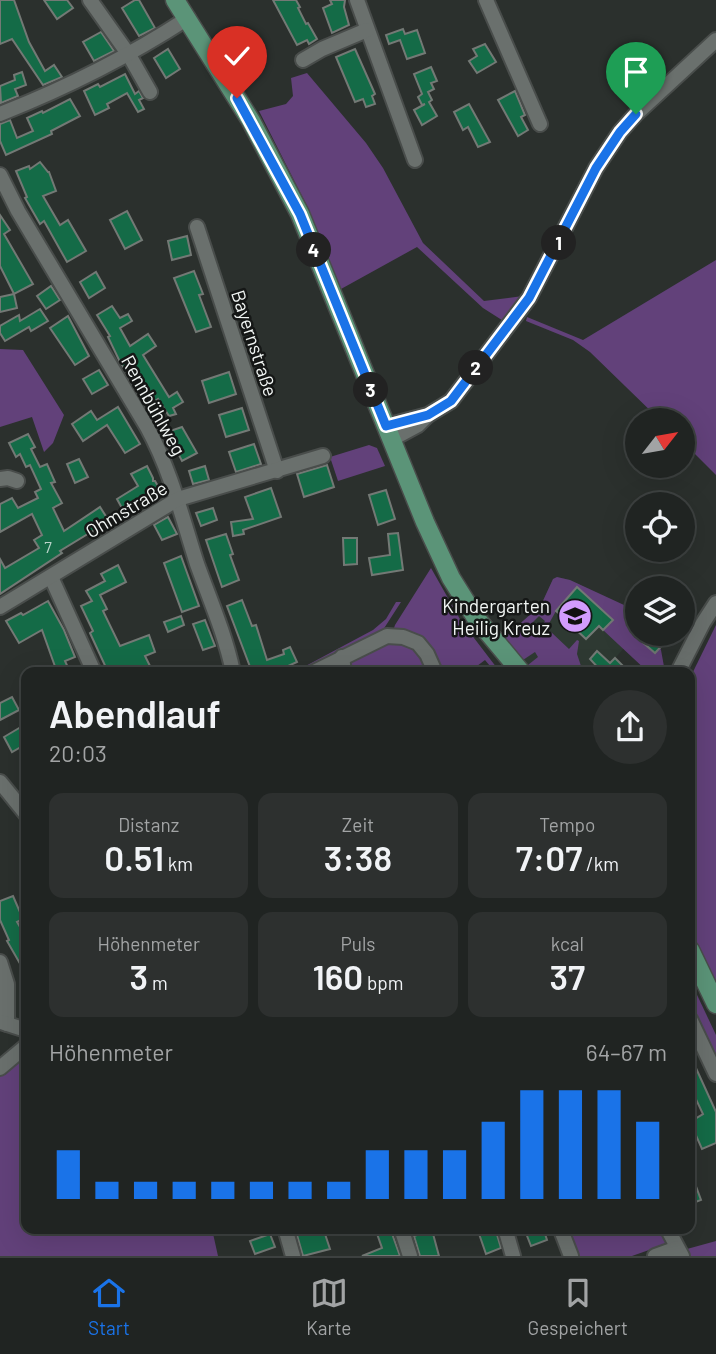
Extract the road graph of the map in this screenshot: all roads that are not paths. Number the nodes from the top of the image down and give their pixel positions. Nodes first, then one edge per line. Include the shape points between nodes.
1 (90, 0) edge
2 (175, 0) edge
3 (357, 0) edge
4 (486, 0) edge
5 (188, 18) junction
6 (367, 30) junction
7 (716, 40) edge
8 (129, 55) junction
9 (303, 60) dead end
10 (150, 92) dead end
11 (0, 114) edge
12 (540, 124) dead end
13 (415, 160) dead end
14 (0, 175) edge
15 (197, 227) dead end
16 (389, 432) junction
17 (323, 456) dead end
18 (277, 471) junction
19 (0, 479) edge
20 (18, 481) dead end
21 (178, 499) junction
22 (51, 577) junction
23 (716, 603) edge
24 (0, 607) edge
25 (342, 657) junction
26 (92, 667) edge
27 (232, 667) edge
28 (323, 667) edge
29 (343, 667) edge
30 (432, 667) edge
31 (517, 667) edge
32 (681, 667) edge
33 (0, 782) edge
34 (21, 808) edge
35 (695, 960) edge
36 (0, 962) edge
37 (716, 1004) edge
38 (4, 1022) edge
39 (21, 1028) edge
40 (695, 1030) edge
41 (21, 1050) edge
42 (0, 1068) edge
43 (716, 1074) edge
44 (287, 1234) edge
45 (403, 1234) edge
46 (507, 1234) edge
47 (563, 1234) edge
48 (670, 1234) edge
49 (680, 1252) edge
50 (293, 1256) edge
51 (410, 1256) edge
52 (513, 1256) edge
53 (571, 1256) edge
54 (655, 1256) edge

1 - 8 street
2 - 5 main road
3 - 6 street
4 - 12 street
5 - 8 street
5 - 16 main road via 251,121 300,214
6 - 9 street
6 - 13 street
7 - 16 street via 620,132 596,168 529,298 451,401
8 - 10 street
8 - 11 street
14 - 21 street, Rennbühlweg via 147,427
15 - 18 street, Bayernstraße
16 - 31 main road via 457,587
17 - 18 street, Ohmstraße
18 - 21 street, Ohmstraße
19 - 20 street
21 - 22 street, Ohmstraße
21 - 27 street, Rennbühlweg
22 - 24 street, Ohmstraße
22 - 26 street
23 - 32 street
25 - 28 street
25 - 29 street
25 - 30 street via 387,636 403,637 421,646
33 - 34 street
35 - 37 main road
36 - 38 street via 7,984
38 - 39 street
40 - 43 street
41 - 42 street
44 - 50 street
45 - 51 street
46 - 52 street
47 - 53 street
48 - 49 street
49 - 54 street

